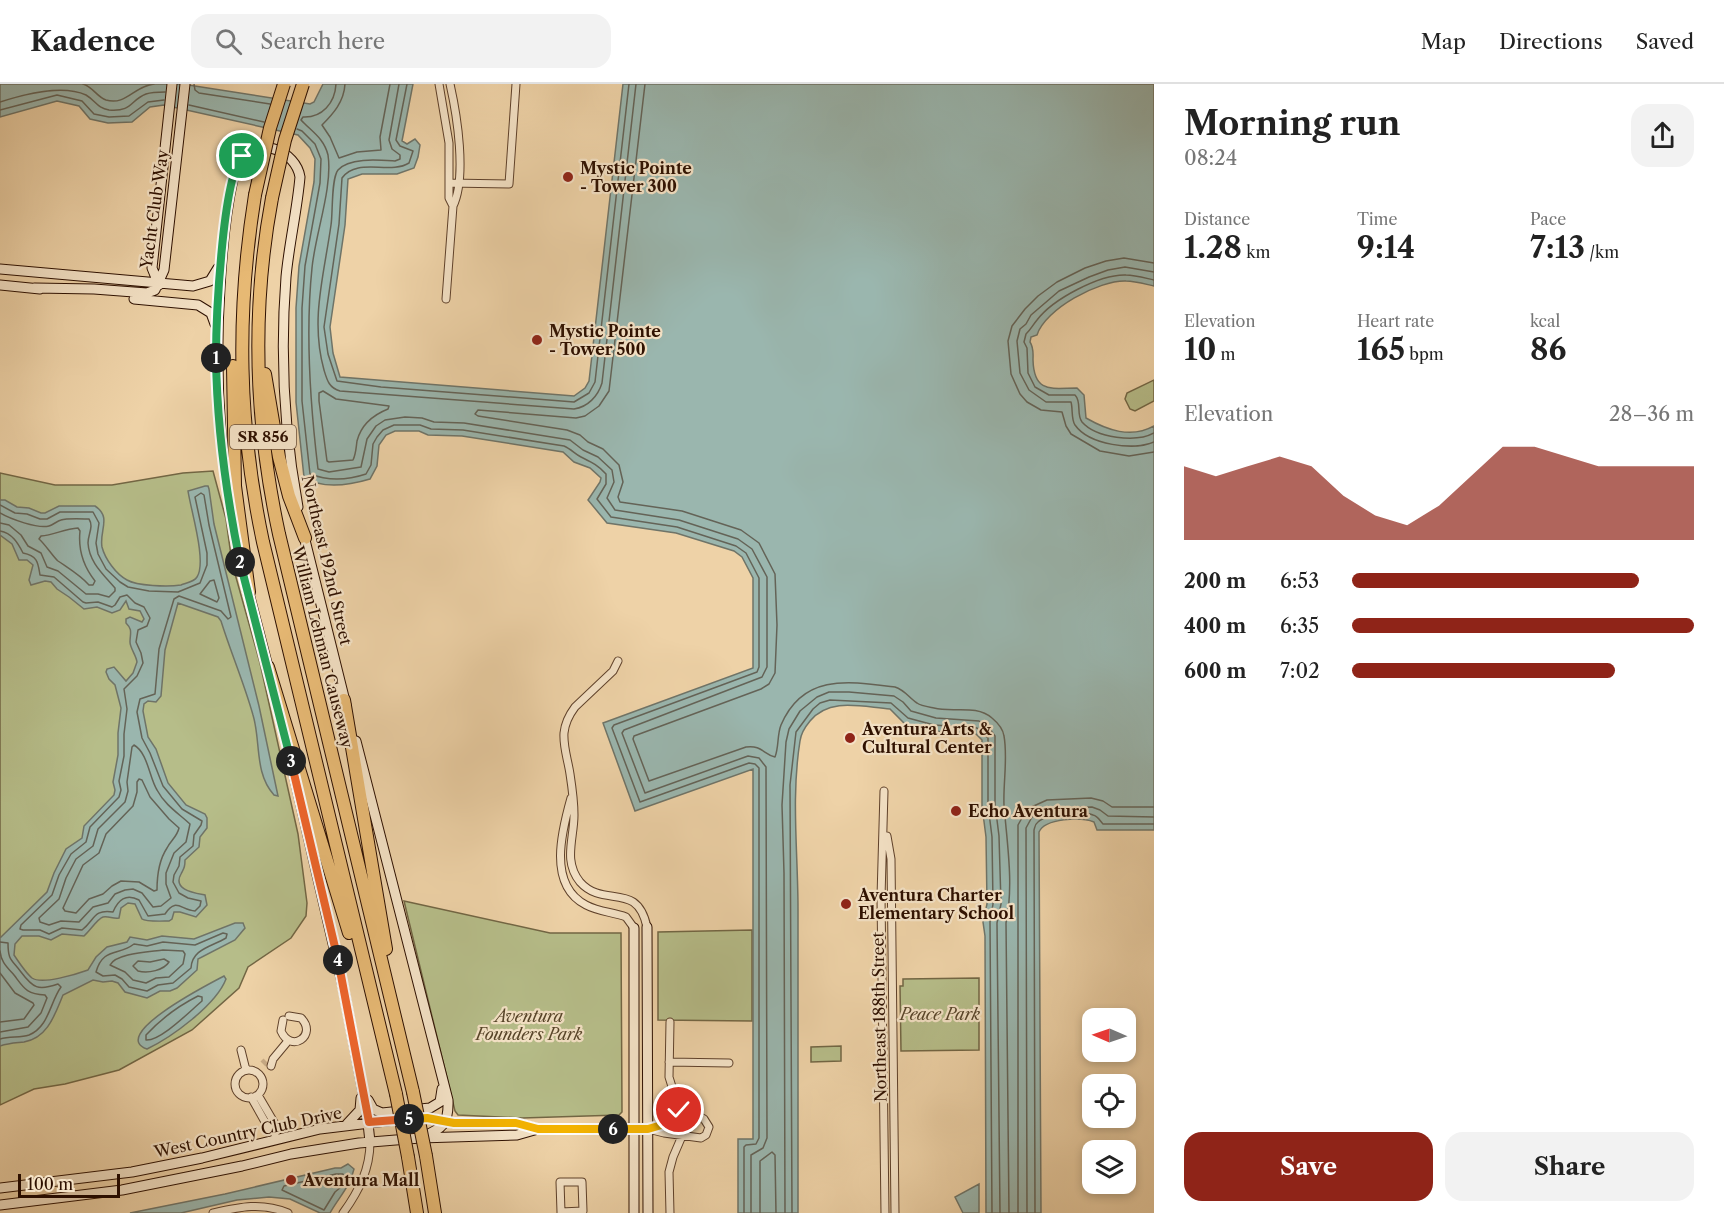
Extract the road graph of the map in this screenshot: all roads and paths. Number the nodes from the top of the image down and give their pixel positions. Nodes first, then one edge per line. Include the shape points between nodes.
1 (172, 84) edge
2 (284, 84) edge
3 (303, 84) edge
4 (439, 84) edge
5 (450, 84) edge
6 (516, 84) edge
7 (185, 85) edge
8 (449, 183) junction
9 (458, 183) junction
10 (453, 206) junction
11 (222, 254) junction
12 (0, 269) edge
13 (158, 282) junction
14 (0, 285) edge
15 (35, 288) junction
16 (446, 299) dead end
17 (172, 302) junction
18 (242, 308) junction
19 (258, 323) junction
20 (216, 338) junction
21 (305, 538) junction
22 (249, 592) junction
23 (618, 661) dead end
24 (267, 667) junction
25 (344, 700) junction
26 (884, 791) dead end
27 (572, 792) junction
28 (885, 822) junction
29 (647, 927) joint
30 (634, 928) joint
31 (369, 983) junction
32 (633, 1009) junction
33 (648, 1012) junction
34 (670, 1022) dead end
35 (288, 1041) junction
36 (241, 1050) dead end
37 (436, 1058) junction
38 (669, 1062) junction
39 (729, 1063) dead end
40 (268, 1064) junction
41 (246, 1070) junction
42 (255, 1070) junction
43 (408, 1073) junction
44 (262, 1078) junction
45 (361, 1081) junction
46 (255, 1096) junction
47 (448, 1111) junction
48 (682, 1119) junction
49 (369, 1122) junction
50 (446, 1122) junction
51 (488, 1122) junction
52 (347, 1124) junction
53 (538, 1129) junction
54 (634, 1129) junction
55 (648, 1129) junction
56 (274, 1135) junction
57 (682, 1136) junction
58 (420, 1137) junction
59 (370, 1142) junction
60 (276, 1158) junction
61 (168, 1165) junction
62 (172, 1180) junction
63 (0, 1188) edge
64 (0, 1204) edge
65 (4, 1213) edge
66 (213, 1213) edge
67 (288, 1213) edge
68 (343, 1213) edge
69 (417, 1213) edge
70 (435, 1213) edge
71 (561, 1213) edge
72 (634, 1213) edge
73 (648, 1213) edge
74 (670, 1213) edge
75 (885, 1213) edge
76 (895, 1213) edge

1 - 13 street, Yacht Club Way via 152,268
2 - 18 highway, William Lehman Causeway / SR 856, bridge via 255,195
3 - 19 highway, William Lehman Causeway / SR 856, bridge via 272,198
4 - 8 street via 449,143
5 - 9 street via 459,142
6 - 9 street via 509,184
7 - 13 street, Yacht Club Way via 164,270
8 - 9 street
8 - 10 street
9 - 10 street
10 - 16 street
11 - 13 street via 208,283 190,286
11 - 20 street, Northeast 192nd Street
11 - 21 street, Northeast 192nd Street via 232,181 240,159 250,150 261,148 287,154 300,177 286,276 284,385 289,454
12 - 13 street
13 - 15 street via 155,290 147,293
13 - 17 street via 163,297
14 - 15 street
15 - 17 street
17 - 20 street via 207,309
18 - 22 highway via 233,364 232,417 235,486
18 - 31 highway, William Lehman Causeway / SR 856 via 243,408 255,506
19 - 21 highway via 277,451
19 - 43 highway, William Lehman Causeway / SR 856 via 260,411 275,516
20 - 22 street, Northeast 192nd Street via 225,479
21 - 25 street, Northeast 192nd Street
22 - 24 street, Northeast 192nd Street
23 - 27 street via 566,721 564,738
24 - 31 highway via 348,930
24 - 45 street, Northeast 192nd Street via 334,942
25 - 37 street, Northeast 192nd Street
25 - 43 highway via 385,944 406,1032
26 - 28 street, Northeast 188th Street
27 - 29 street via 574,817 569,848 574,873 591,890 638,905
27 - 30 street via 560,853 566,883 583,904 626,917
28 - 75 street, Northeast 188th Street via 881,897
28 - 76 street, Northeast 188th Street via 891,859
29 - 33 street
30 - 32 street
31 - 69 highway, William Lehman Causeway / SR 856, bridge via 396,1094
32 - 33 street
32 - 54 street
33 - 55 street
34 - 38 street
35 - 35 street via 280,1031 286,1018 301,1018 307,1029 301,1040
35 - 40 street
36 - 41 street
37 - 45 street via 443,1095 433,1108 378,1112 370,1106
37 - 47 street, Northeast 192nd Street
38 - 39 street
38 - 48 street via 669,1077
40 - 42 street
40 - 44 street
41 - 42 street
41 - 46 street via 237,1077 235,1086 240,1094
42 - 44 street
43 - 70 highway, William Lehman Causeway / SR 856, bridge
44 - 46 street via 262,1088
45 - 49 street, Northeast 192nd Street
45 - 52 street via 360,1110
46 - 56 street via 275,1124
47 - 50 street, Northeast 192nd Street
47 - 51 street via 458,1117
48 - 55 street
48 - 57 street
48 - 57 street via 700,1117 709,1127 701,1138
49 - 50 street, West Country Club Drive via 416,1118
49 - 52 street, West Country Club Drive
49 - 59 street, Northeast 192nd Street
50 - 51 street, West Country Club Drive
50 - 58 street
51 - 53 street, West Country Club Drive
52 - 56 street, West Country Club Drive
53 - 54 street, West Country Club Drive
53 - 58 street, West Country Club Drive via 517,1136
54 - 55 street, West Country Club Drive
54 - 72 street
55 - 57 street
55 - 73 street
56 - 60 street
56 - 61 street, West Country Club Drive
57 - 74 street via 669,1172
58 - 59 street, West Country Club Drive
59 - 60 street, West Country Club Drive
59 - 68 street, Northeast 192nd Street via 362,1182
60 - 62 street, West Country Club Drive
61 - 62 street
61 - 63 street, West Country Club Drive
62 - 64 street, West Country Club Drive
64 - 65 street
66 - 67 street via 248,1205
71 - 71 street via 560,1182 582,1182 583,1211

